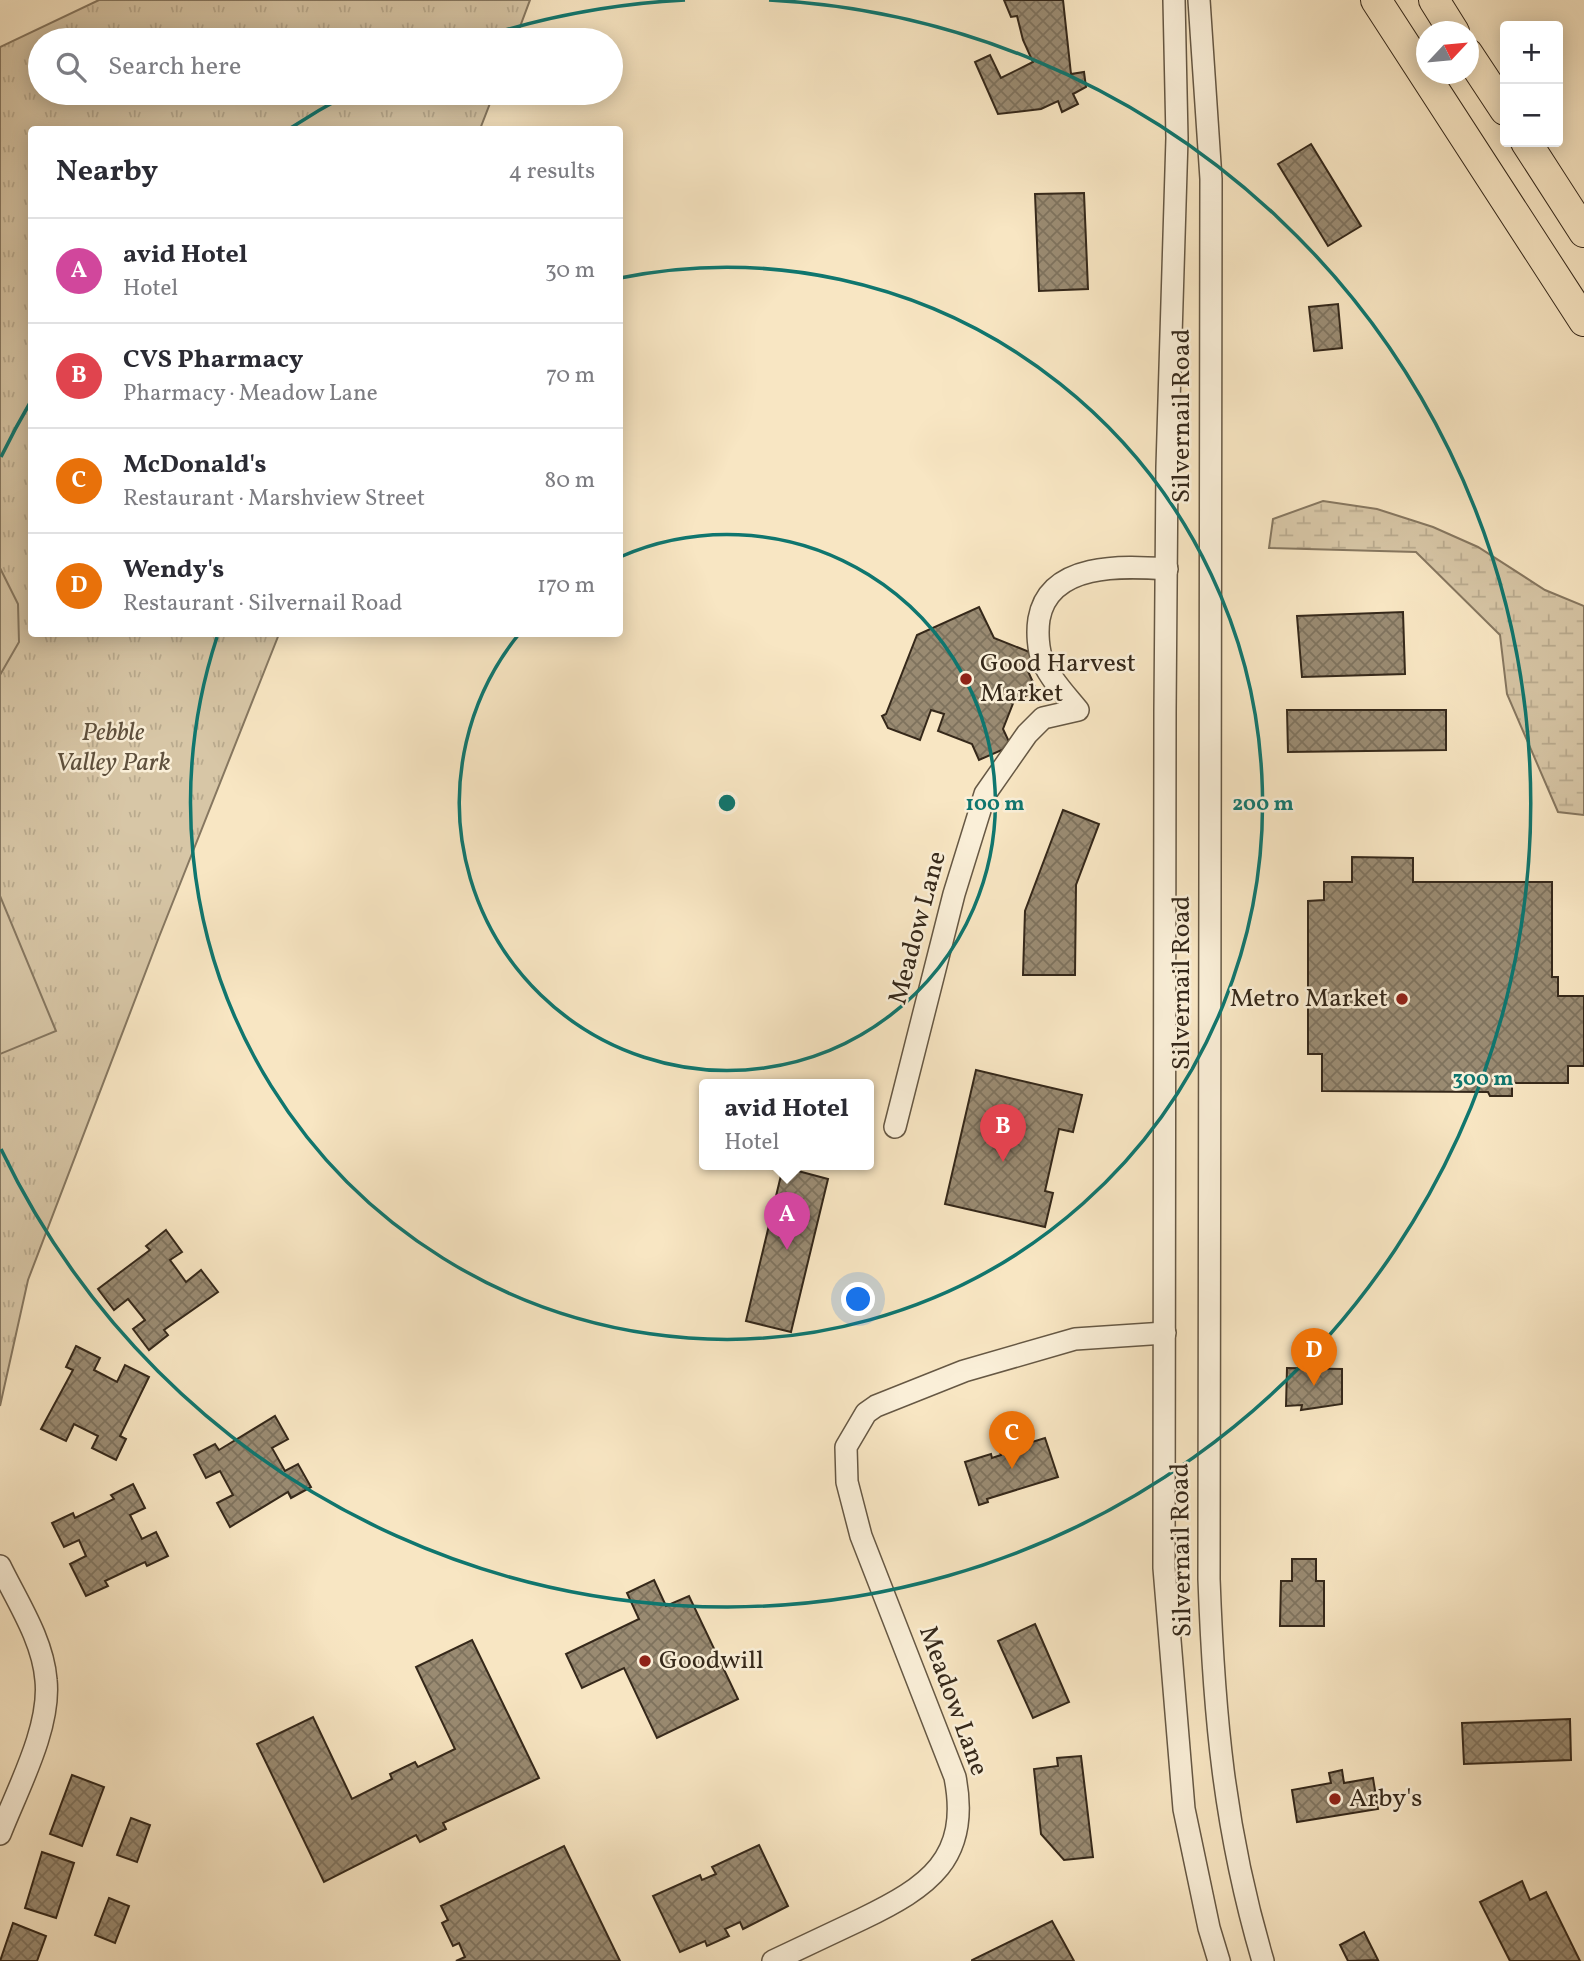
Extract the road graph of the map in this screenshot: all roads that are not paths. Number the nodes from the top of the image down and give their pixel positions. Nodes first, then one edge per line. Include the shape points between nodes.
1 (1174, 0) edge
2 (1199, 0) edge
3 (1376, 0) edge
4 (1434, 0) edge
5 (1447, 21) edge
6 (1479, 71) edge
7 (1500, 102) edge
8 (1528, 147) edge
9 (1559, 194) junction
10 (1584, 226) edge
11 (1584, 232) edge
12 (1584, 321) edge
13 (1167, 569) junction
14 (895, 1126) dead end
15 (1165, 1333) junction
16 (0, 1566) edge
17 (0, 1834) edge
18 (773, 1961) edge
19 (1219, 1961) edge
20 (1263, 1961) edge

1 - 13 street, Silvernail Road via 1177,138
2 - 20 street, Silvernail Road via 1211,179 1209,1579 1222,1779 1232,1840
3 - 12 highway
4 - 5 highway
6 - 7 highway
8 - 9 highway
9 - 10 highway
9 - 11 highway
13 - 14 street, Meadow Lane via 1123,566 1078,574 1046,598 1038,629 1042,660 1077,710 1043,718 985,794 954,894
13 - 15 street, Silvernail Road
15 - 18 street, Meadow Lane via 1075,1339 1012,1355 904,1394 866,1413 846,1447 847,1482 861,1536 955,1777 958,1823 952,1849 925,1884
15 - 19 street, Silvernail Road via 1164,1567 1174,1703 1184,1809
16 - 17 street via 39,1648 47,1695 37,1738

